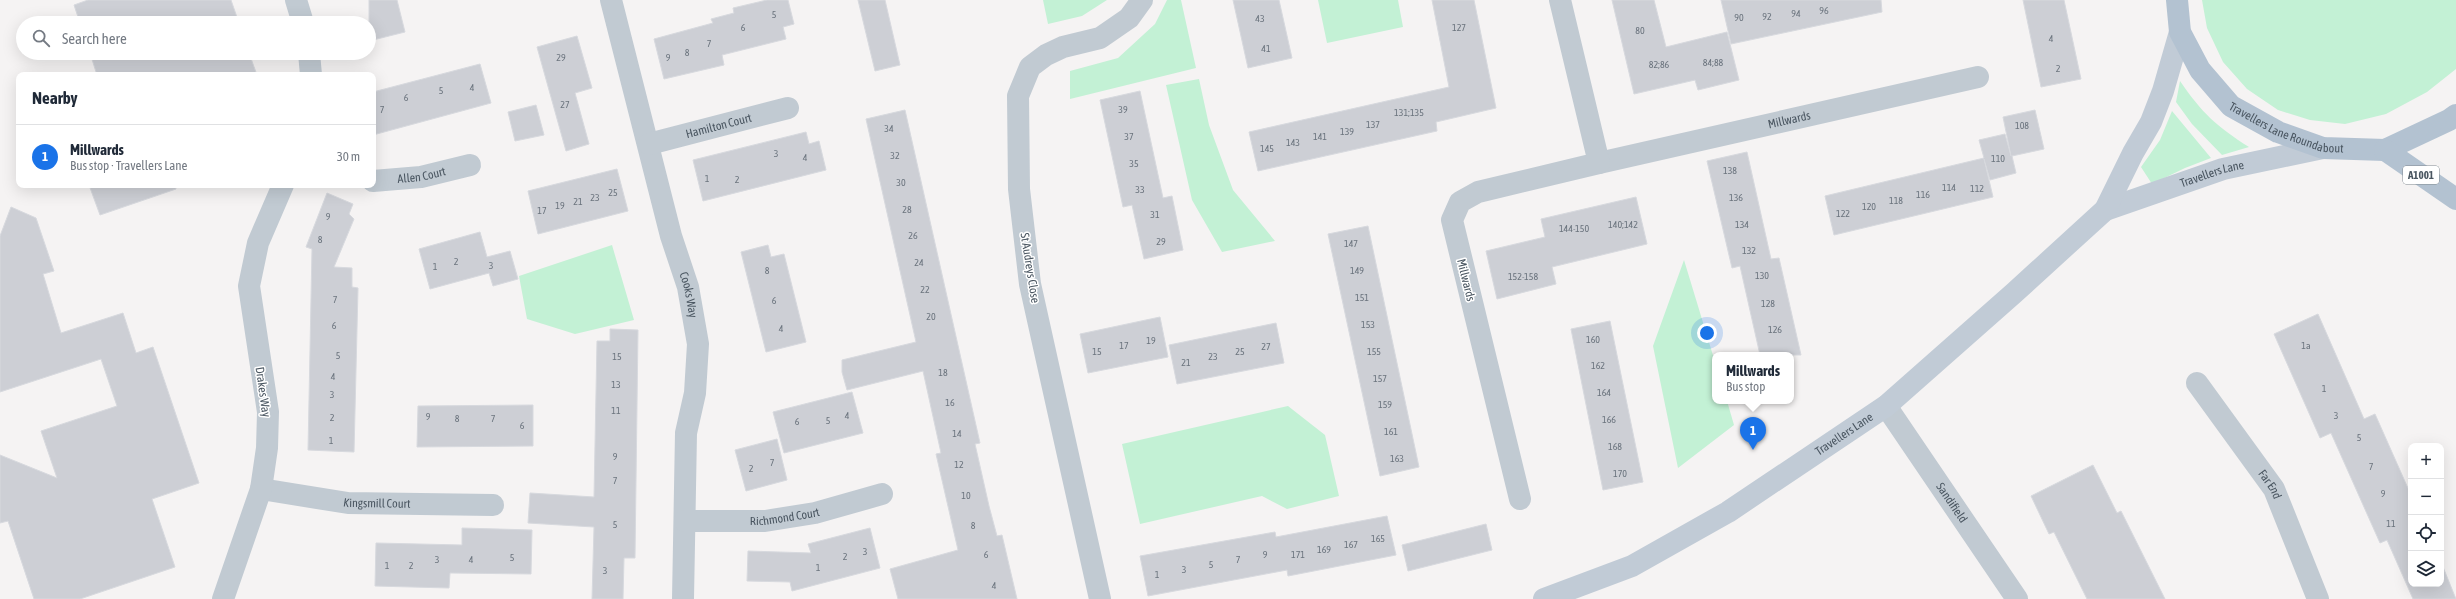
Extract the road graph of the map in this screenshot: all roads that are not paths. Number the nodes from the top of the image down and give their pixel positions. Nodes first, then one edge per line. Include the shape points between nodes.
1 (296, 0) edge
2 (610, 0) edge
3 (1142, 0) edge
4 (1560, 0) edge
5 (2177, 0) edge
6 (301, 16) edge
7 (2180, 32) junction
8 (310, 60) edge
9 (311, 72) edge
10 (1978, 76) dead end
11 (788, 108) dead end
12 (2456, 115) edge
13 (649, 144) junction
14 (2323, 148) junction
15 (2385, 150) junction
16 (1599, 163) junction
17 (470, 165) dead end
18 (376, 181) edge
19 (281, 188) edge
20 (2456, 199) edge
21 (2105, 210) junction
22 (2197, 383) dead end
23 (1886, 406) junction
24 (261, 489) junction
25 (882, 494) dead end
26 (1520, 499) dead end
27 (493, 505) dead end
28 (686, 521) junction
29 (223, 599) edge
30 (683, 599) edge
31 (1100, 599) edge
32 (1544, 599) edge
33 (2017, 599) edge
34 (2318, 599) edge

1 - 6 street
2 - 13 street, Cooks Way
3 - 31 street, St Audreys Close via 1129,18 1100,38 1063,47 1030,67 1018,96 1019,189 1030,284
4 - 16 street
5 - 7 main road, Travellers Lane Roundabout
7 - 14 main road, Travellers Lane Roundabout via 2200,70 2231,106 2278,132
7 - 21 street, Travellers Lane via 2151,122
8 - 9 street
10 - 16 street, Millwards
11 - 13 street, Hamilton Court
12 - 15 main road, Travellers Lane Roundabout
13 - 28 street, Cooks Way via 671,236 688,287 698,344 695,393 686,433
14 - 15 main road, Travellers Lane Roundabout
14 - 21 street, Travellers Lane via 2223,169
15 - 20 main road, A1001
16 - 26 street, Millwards via 1478,192 1460,202 1452,220
17 - 18 street, Allen Court via 421,177
19 - 24 street, Drakes Way via 258,243 249,286 268,412
21 - 23 street, Travellers Lane
22 - 34 street, Far End via 2274,489
23 - 32 street, Travellers Lane via 1728,512 1632,566
23 - 33 street, Sandifield
24 - 27 street, Kingsmill Court via 348,503
24 - 29 street, Drakes Way
25 - 28 street, Richmond Court via 815,513 765,521
28 - 30 street, Cooks Way

